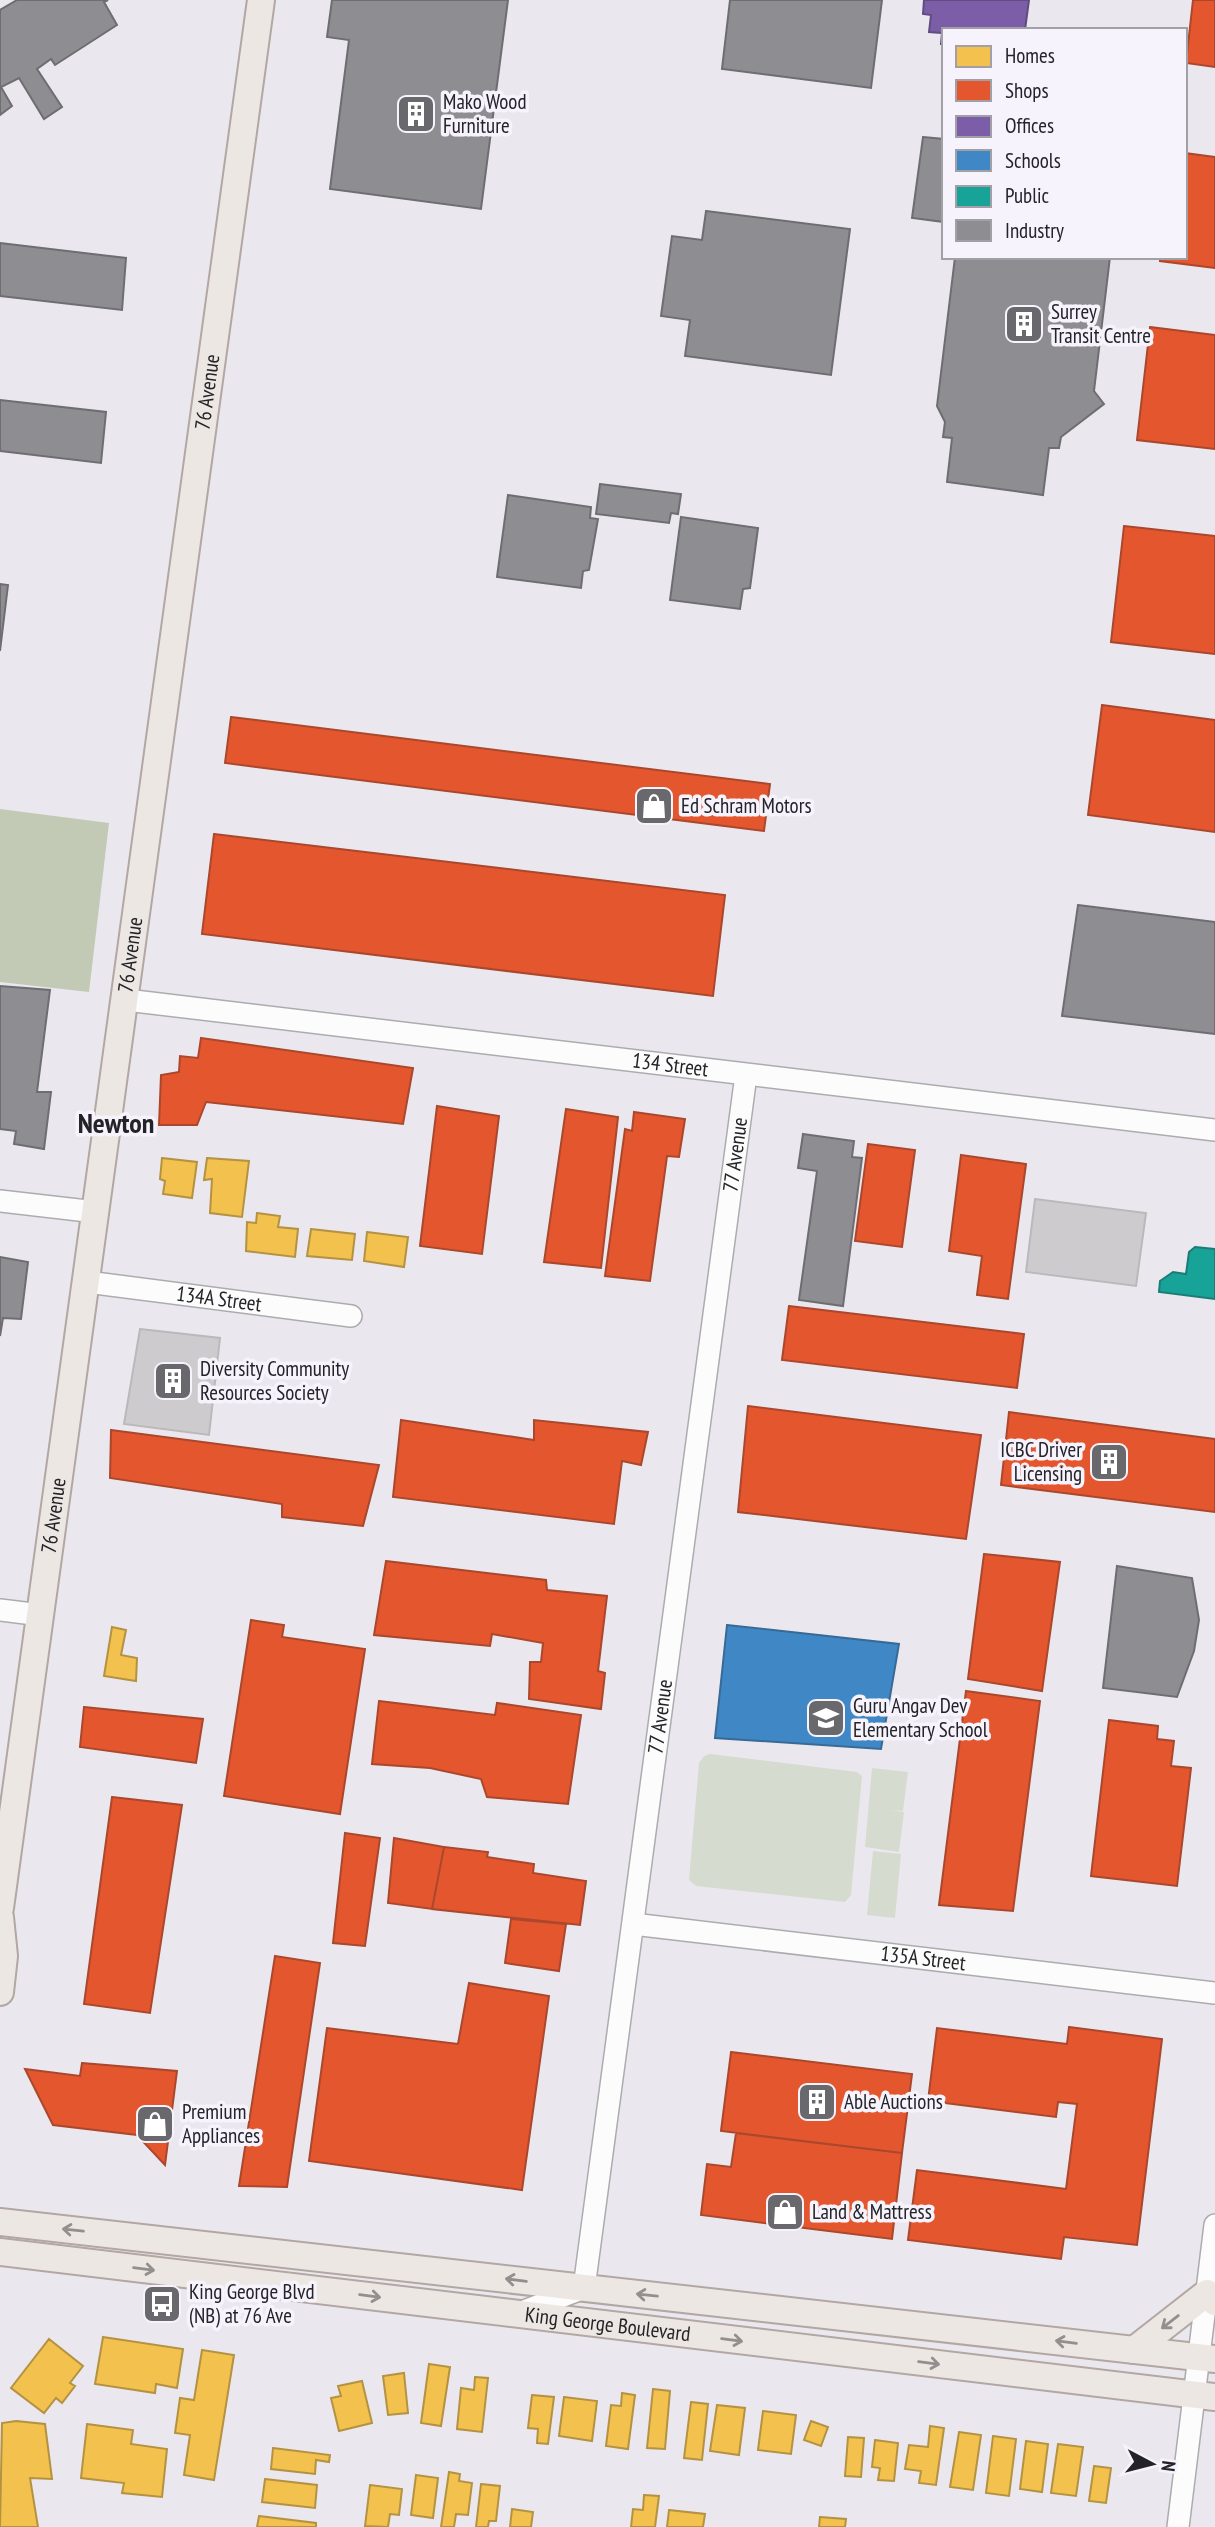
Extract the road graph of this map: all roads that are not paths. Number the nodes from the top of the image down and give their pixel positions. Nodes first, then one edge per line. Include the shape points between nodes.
1 (261, 0) edge
2 (126, 1000) junction
3 (746, 1075) junction
4 (1215, 1130) edge
5 (0, 1201) edge
6 (96, 1212) junction
7 (87, 1282) junction
8 (351, 1316) dead end
9 (0, 1610) edge
10 (41, 1615) junction
11 (0, 1908) edge
12 (0, 1917) edge
13 (633, 1924) junction
14 (0, 1992) edge
15 (1215, 1993) edge
16 (0, 2222) edge
17 (1215, 2225) edge
18 (0, 2252) edge
19 (584, 2288) junction
20 (1211, 2297) edge
21 (518, 2314) junction
22 (1134, 2350) junction
23 (1207, 2358) edge
24 (1205, 2396) edge
25 (1178, 2527) edge

1 - 2 main road, 76 Avenue
2 - 3 street, 134 Street
2 - 6 main road, 76 Avenue
3 - 4 street, 134 Street
3 - 13 street, 77 Avenue
5 - 6 street
6 - 7 main road, 76 Avenue
7 - 8 street, 134A Street
7 - 10 main road, 76 Avenue
9 - 10 street
10 - 11 main road, 76 Avenue
12 - 14 main road via 4,1956
13 - 15 street, 135A Street
13 - 19 street, 77 Avenue
19 -> 16 main road, King George Boulevard
17 - 20 street
18 -> 21 main road, King George Boulevard
19 - 21 street
22 -> 19 main road, King George Boulevard
20 -> 22 main road
20 - 23 street
21 -> 24 main road, King George Boulevard
22 - 23 main road, King George Boulevard
23 - 24 street
24 - 25 street

